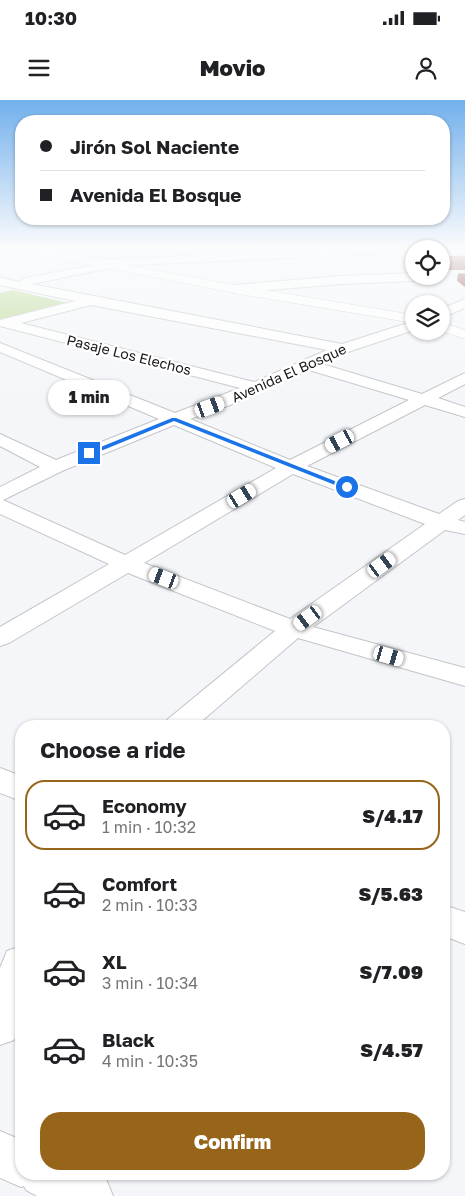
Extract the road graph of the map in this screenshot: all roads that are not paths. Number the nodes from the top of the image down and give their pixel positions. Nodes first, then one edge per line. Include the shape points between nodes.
1 (77, 298) edge
2 (289, 298) edge
3 (91, 301) junction
4 (465, 304) edge
5 (450, 310) edge
6 (405, 318) edge
7 (2, 324) edge
8 (405, 328) edge
9 (450, 329) edge
10 (465, 335) edge
11 (343, 349) junction
12 (3, 351) edge
13 (310, 365) junction
14 (465, 378) edge
15 (255, 387) junction
16 (421, 399) junction
17 (465, 412) edge
18 (174, 419) junction
19 (0, 440) edge
20 (55, 467) junction
21 (291, 467) junction
22 (0, 495) edge
23 (0, 506) edge
24 (465, 506) edge
25 (440, 522) junction
26 (465, 528) edge
27 (127, 564) junction
28 (293, 629) junction
29 (0, 638) edge
30 (465, 677) edge
31 (185, 720) edge
32 (0, 779) edge
33 (15, 787) edge
34 (450, 922) edge
35 (465, 928) edge
36 (15, 981) edge
37 (0, 1026) edge
38 (0, 1154) edge
39 (15, 1161) edge
40 (55, 1180) edge
41 (89, 1196) edge

1 - 3 street
2 - 6 street
3 - 7 street
3 - 11 street
4 - 5 street
7 - 15 street, Pasaje Los Elechos
8 - 11 street, Avenida El Bosque
9 - 10 street
11 - 13 street, Avenida El Bosque
12 - 18 street
13 - 15 street, Avenida El Bosque
13 - 16 street
14 - 16 street
15 - 18 street, Avenida El Bosque
16 - 17 street
16 - 21 street
18 - 20 street, Avenida El Bosque
18 - 21 street
19 - 20 street
20 - 22 street, Avenida El Bosque
21 - 25 street
21 - 27 street
23 - 27 street
24 - 25 street
25 - 26 street
25 - 28 street
27 - 28 street
27 - 29 street
28 - 30 street
28 - 31 street
32 - 33 street
34 - 35 street
36 - 37 street
38 - 39 street
40 - 41 street

